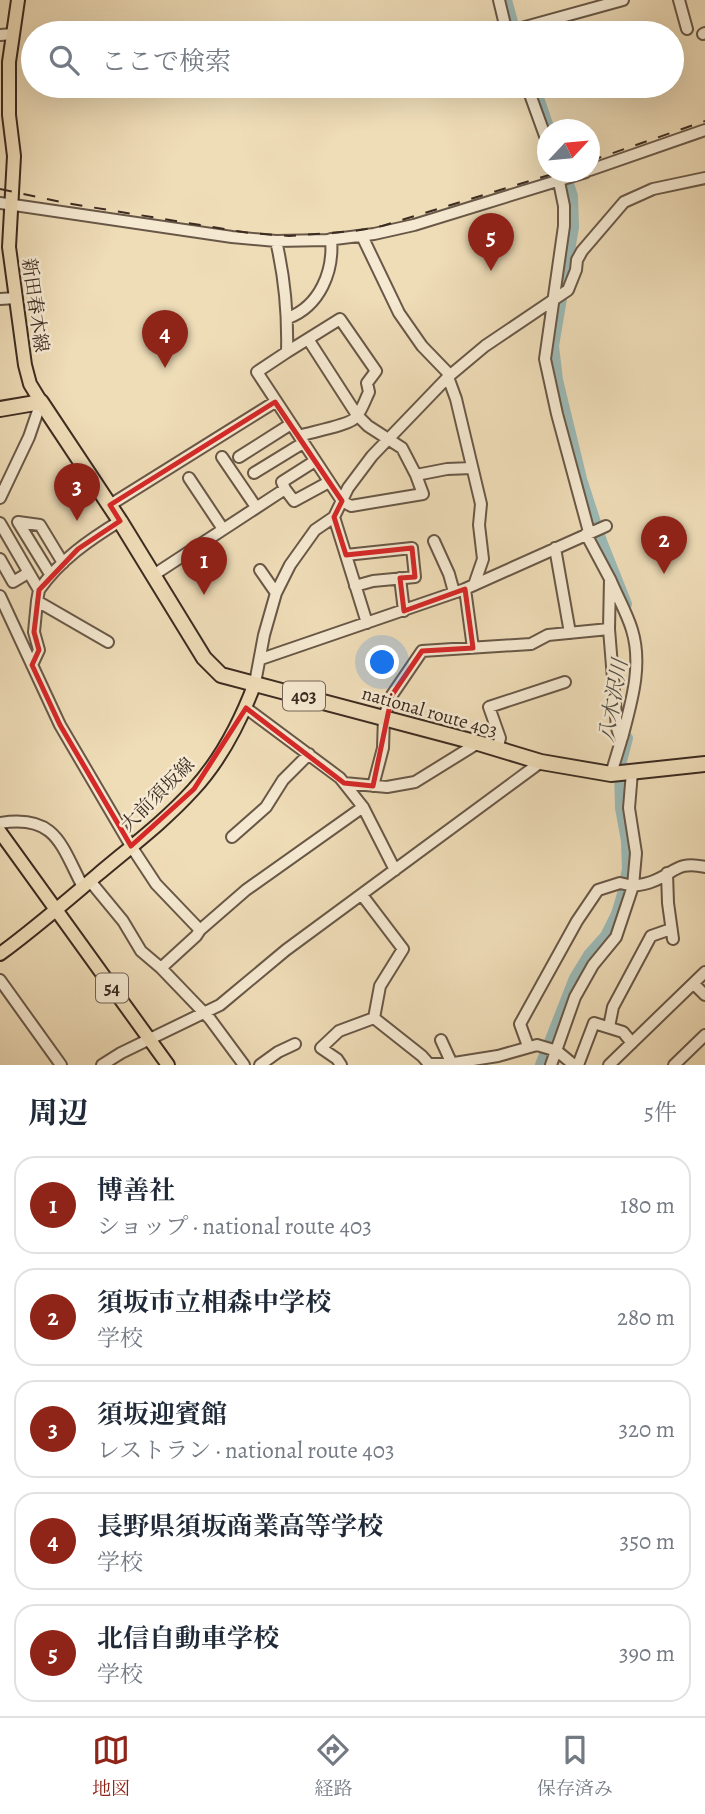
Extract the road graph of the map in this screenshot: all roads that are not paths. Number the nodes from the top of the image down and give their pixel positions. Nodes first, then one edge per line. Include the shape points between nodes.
1 (18, 0) edge
2 (499, 0) edge
3 (623, 0) edge
4 (679, 0) edge
5 (507, 21) edge
6 (547, 21) edge
7 (687, 29) dead end
8 (7, 34) edge
9 (531, 98) edge
10 (539, 119) edge
11 (705, 130) edge
12 (600, 167) edge
13 (705, 178) edge
14 (541, 182) edge
15 (560, 182) edge
16 (5, 204) edge
17 (362, 236) junction
18 (331, 240) junction
19 (276, 242) junction
20 (16, 298) junction
21 (554, 298) junction
22 (0, 299) edge
23 (288, 318) junction
24 (308, 339) junction
25 (287, 352) junction
26 (449, 376) junction
27 (41, 402) junction
28 (275, 402) junction
29 (0, 409) edge
30 (358, 415) junction
31 (291, 424) junction
32 (301, 439) junction
33 (387, 440) junction
34 (222, 457) dead end
35 (239, 457) dead end
36 (315, 461) junction
37 (472, 468) junction
38 (254, 473) dead end
39 (416, 475) junction
40 (189, 478) dead end
41 (329, 482) junction
42 (285, 489) junction
43 (2, 490) edge
44 (342, 501) junction
45 (110, 505) junction
46 (256, 508) junction
47 (334, 517) junction
48 (120, 521) junction
49 (0, 523) edge
50 (606, 526) dead end
51 (223, 529) junction
52 (587, 533) junction
53 (434, 541) dead end
54 (555, 548) junction
55 (346, 555) junction
56 (0, 559) edge
57 (63, 563) junction
58 (260, 570) dead end
59 (28, 573) junction
60 (50, 574) junction
61 (152, 576) junction
62 (400, 579) junction
63 (610, 579) junction
64 (355, 586) junction
65 (464, 588) junction
66 (276, 593) junction
67 (38, 595) junction
68 (0, 596) edge
69 (404, 611) junction
70 (367, 623) junction
71 (609, 629) junction
72 (570, 632) junction
73 (108, 642) dead end
74 (473, 648) junction
75 (261, 659) junction
76 (32, 665) junction
77 (565, 682) dead end
78 (255, 683) junction
79 (246, 708) junction
80 (384, 717) junction
81 (621, 741) junction
82 (478, 743) junction
83 (497, 750) junction
84 (309, 754) junction
85 (541, 762) junction
86 (705, 764) edge
87 (632, 772) junction
88 (611, 774) junction
89 (344, 783) junction
90 (373, 786) junction
91 (363, 807) junction
92 (0, 823) edge
93 (0, 832) edge
94 (232, 837) dead end
95 (131, 846) junction
96 (705, 867) edge
97 (395, 870) junction
98 (667, 873) junction
99 (87, 884) junction
100 (634, 886) junction
101 (362, 895) junction
102 (57, 909) junction
103 (200, 930) junction
104 (0, 954) edge
105 (162, 968) junction
106 (705, 972) edge
107 (0, 980) edge
108 (694, 984) junction
109 (705, 995) edge
110 (203, 1014) junction
111 (374, 1018) junction
112 (609, 1027) junction
113 (705, 1035) edge
114 (441, 1040) dead end
115 (149, 1041) junction
116 (632, 1043) junction
117 (295, 1045) dead end
118 (528, 1046) junction
119 (552, 1049) junction
120 (499, 1061) edge
121 (452, 1064) edge
122 (61, 1065) edge
123 (102, 1065) edge
124 (168, 1065) edge
125 (244, 1065) edge
126 (260, 1065) edge
127 (341, 1065) edge
128 (428, 1065) edge
129 (551, 1065) edge
130 (576, 1065) edge
131 (609, 1065) edge
132 (674, 1065) edge

1 - 8 main road, 新田春木線
2 - 5 street
3 - 6 street
4 - 7 street
8 - 16 main road, 新田春木線 via 14,156
9 - 10 street
11 - 12 street
13 - 21 street via 653,189 624,202 582,251 568,289
14 - 17 street via 414,225
15 - 21 street via 564,226
16 - 19 street
16 - 20 main road, 新田春木線
17 - 18 street
17 - 26 street via 399,313
18 - 19 street
18 - 23 street via 333,258 321,291 300,313
19 - 23 street
20 - 22 street
20 - 27 main road, 新田春木線 via 25,365
21 - 26 street
21 - 52 street via 545,359
23 - 25 street
24 - 25 street
24 - 30 street
24 - 30 street via 340,319 376,371 367,383 369,392
25 - 28 street via 257,372
26 - 33 street
26 - 37 street
27 - 29 highway
27 - 43 street
27 - 45 highway, national route 403 / 403
28 - 31 street
28 - 45 street
30 - 32 street via 349,424 327,427
30 - 33 street
31 - 32 street
31 - 35 street
32 - 36 street
32 - 38 street
33 - 39 street via 402,448
33 - 44 street
34 - 46 street
36 - 41 street
36 - 42 street via 282,482
37 - 39 street
37 - 65 street via 481,504 482,559
39 - 44 street via 423,494 351,506
40 - 51 street
41 - 42 street via 294,502
41 - 44 street
42 - 46 street
44 - 47 street
45 - 48 highway, national route 403 / 403
46 - 51 street
47 - 55 street
47 - 66 street via 315,530
48 - 57 street
48 - 61 highway, national route 403 / 403
49 - 59 street
50 - 52 street
51 - 61 street
52 - 54 street
52 - 63 street
53 - 65 street via 449,574
54 - 65 street
54 - 72 street
55 - 62 street via 412,548 415,577
55 - 64 street
56 - 59 street via 13,582
57 - 60 street
57 - 60 street via 40,525 18,522
58 - 66 street
59 - 67 street
60 - 67 street
61 - 78 highway, national route 403 / 403 via 204,657 221,675
62 - 64 street
62 - 69 street
63 - 71 street
63 - 81 street via 632,629 637,653 635,687
64 - 70 street
65 - 69 street
65 - 74 street
66 - 75 street
67 - 73 street
67 - 76 street via 34,632 38,650
68 - 76 street
69 - 70 street
70 - 75 street
71 - 72 street
71 - 81 street
72 - 74 street via 548,635 531,644
74 - 80 street via 422,651 392,695
75 - 78 street
76 - 95 street via 60,725
77 - 83 street via 489,707 500,738
78 - 79 main road, 大前須坂線
78 - 80 highway, national route 403 / 403
79 - 84 street
79 - 95 main road, 大前須坂線 via 194,789
80 - 82 highway, national route 403 / 403
80 - 90 street via 383,748
81 - 88 street
82 - 83 highway, national route 403 / 403
82 - 90 street via 415,782
83 - 85 highway, national route 403 / 403
84 - 89 street
84 - 94 street via 283,780 266,807
85 - 88 highway, national route 403 / 403
85 - 97 street
86 - 87 highway, national route 403 / 403
87 - 88 highway, national route 403 / 403
87 - 100 street via 629,808 636,853
89 - 90 street
89 - 91 street
91 - 97 street
91 - 103 street via 246,890
92 - 99 street via 36,822 57,837
93 - 102 main road
95 - 99 main road, 大前須坂線
95 - 103 street via 156,884
96 - 98 street via 692,864
97 - 101 street
98 - 100 street
98 - 112 street via 672,934 651,936 612,1007
99 - 102 main road, 大前須坂線
99 - 105 street via 123,921 141,951
100 - 118 street via 620,883 598,890 577,921 520,1024
100 - 119 street via 616,937 593,965
101 - 110 street
101 - 111 street via 403,949 380,986
102 - 104 main road, 大前須坂線
102 - 115 main road, 54
103 - 105 street
105 - 110 street
106 - 108 street
107 - 122 street
108 - 109 street
108 - 116 street
110 - 115 street
110 - 125 street
111 - 127 street via 339,1031 321,1048
111 - 128 street
112 - 116 street via 623,1032
112 - 130 street via 594,1023
113 - 132 street
114 - 121 street
115 - 123 street
115 - 124 main road, 54
116 - 131 street
117 - 126 street
118 - 119 street
118 - 120 street
119 - 129 street
119 - 130 street
120 - 121 street
121 - 128 street

